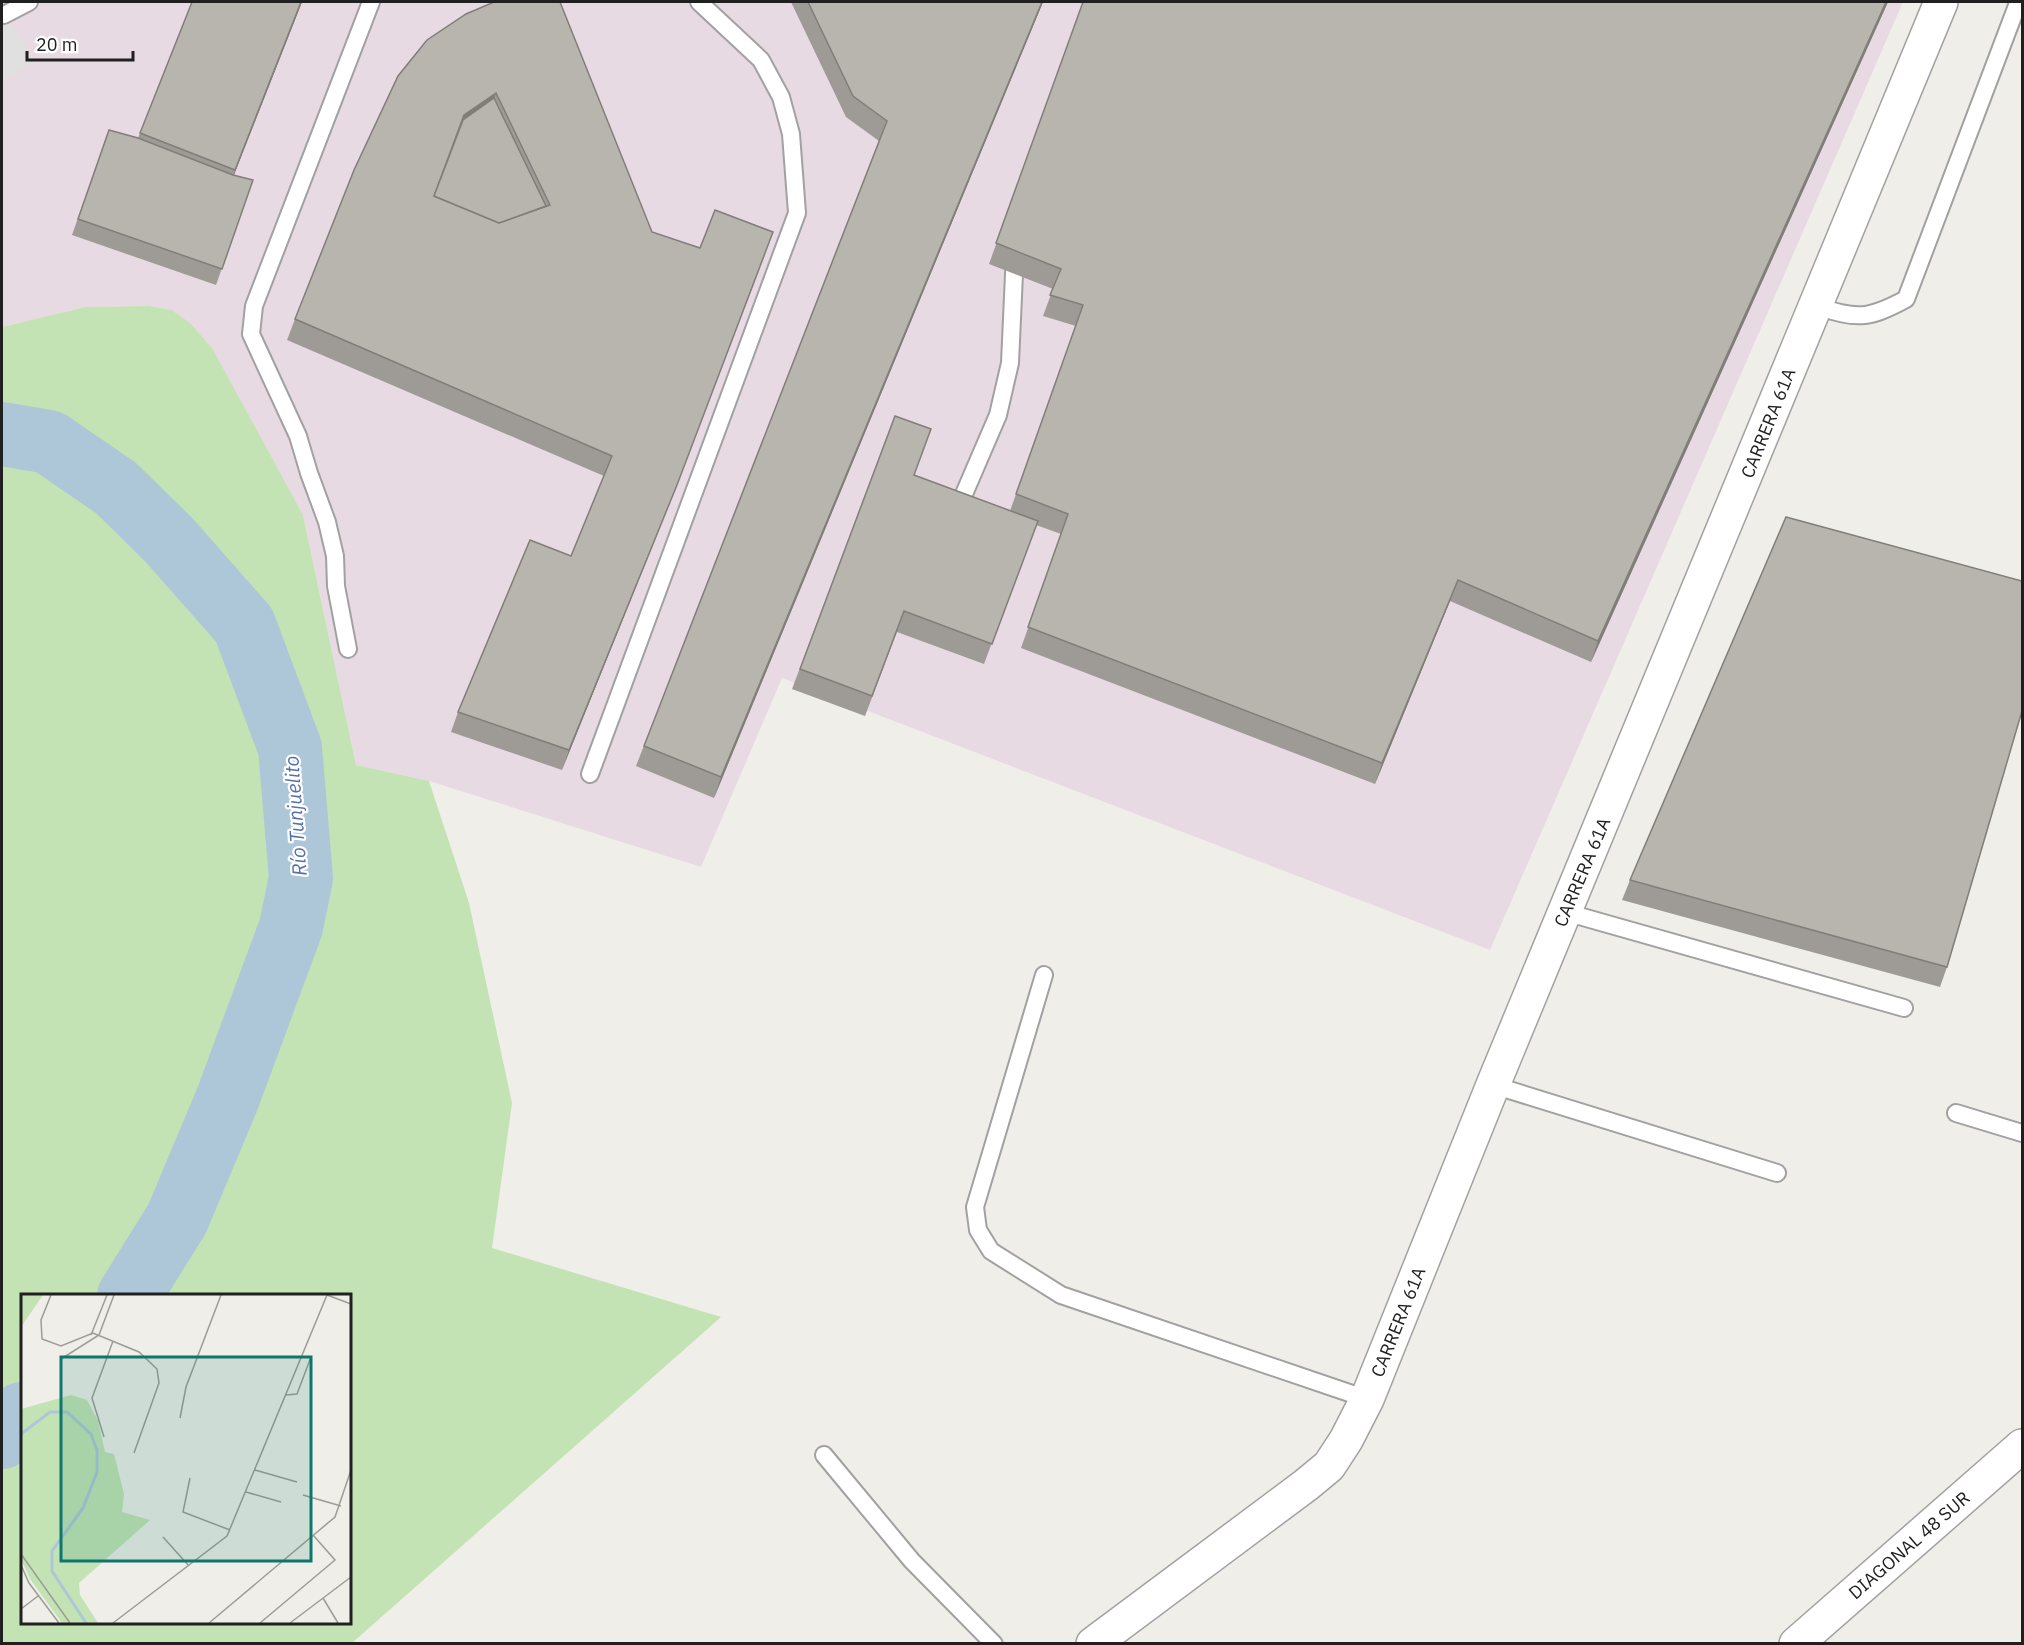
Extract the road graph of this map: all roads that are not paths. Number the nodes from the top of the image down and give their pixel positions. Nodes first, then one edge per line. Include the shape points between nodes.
1 (29, 2) edge
2 (371, 2) edge
3 (699, 2) edge
4 (1941, 2) edge
5 (2018, 3) dead end
6 (4, 15) dead end
7 (1020, 231) edge
8 (1816, 306) junction
9 (964, 494) edge
10 (348, 649) dead end
11 (590, 774) dead end
12 (1565, 912) junction
13 (1044, 975) dead end
14 (1904, 1008) dead end
15 (1493, 1085) junction
16 (1956, 1113) dead end
17 (2022, 1132) edge
18 (1778, 1173) dead end
19 (1367, 1399) junction
20 (2022, 1446) edge
21 (824, 1455) dead end
22 (994, 1644) edge
23 (1093, 1644) edge
24 (1796, 1644) edge

1 - 6 lane
2 - 10 lane via 254,306 251,334 298,436 327,522
3 - 11 lane via 761,60 781,97 790,134 797,213
4 - 8 street, CARRERA 61A
5 - 8 lane via 1906,299 1865,317
7 - 9 lane via 1015,242 1010,363 998,415
8 - 12 street, CARRERA 61A
12 - 14 lane
12 - 15 street, CARRERA 61A
13 - 19 lane via 975,1207 978,1230 991,1251 1061,1295
15 - 18 lane
15 - 19 street, CARRERA 61A
16 - 17 lane
19 - 23 street, CARRERA 61A via 1329,1466
20 - 24 street, DIAGONAL 48 SUR
21 - 22 lane via 912,1561

